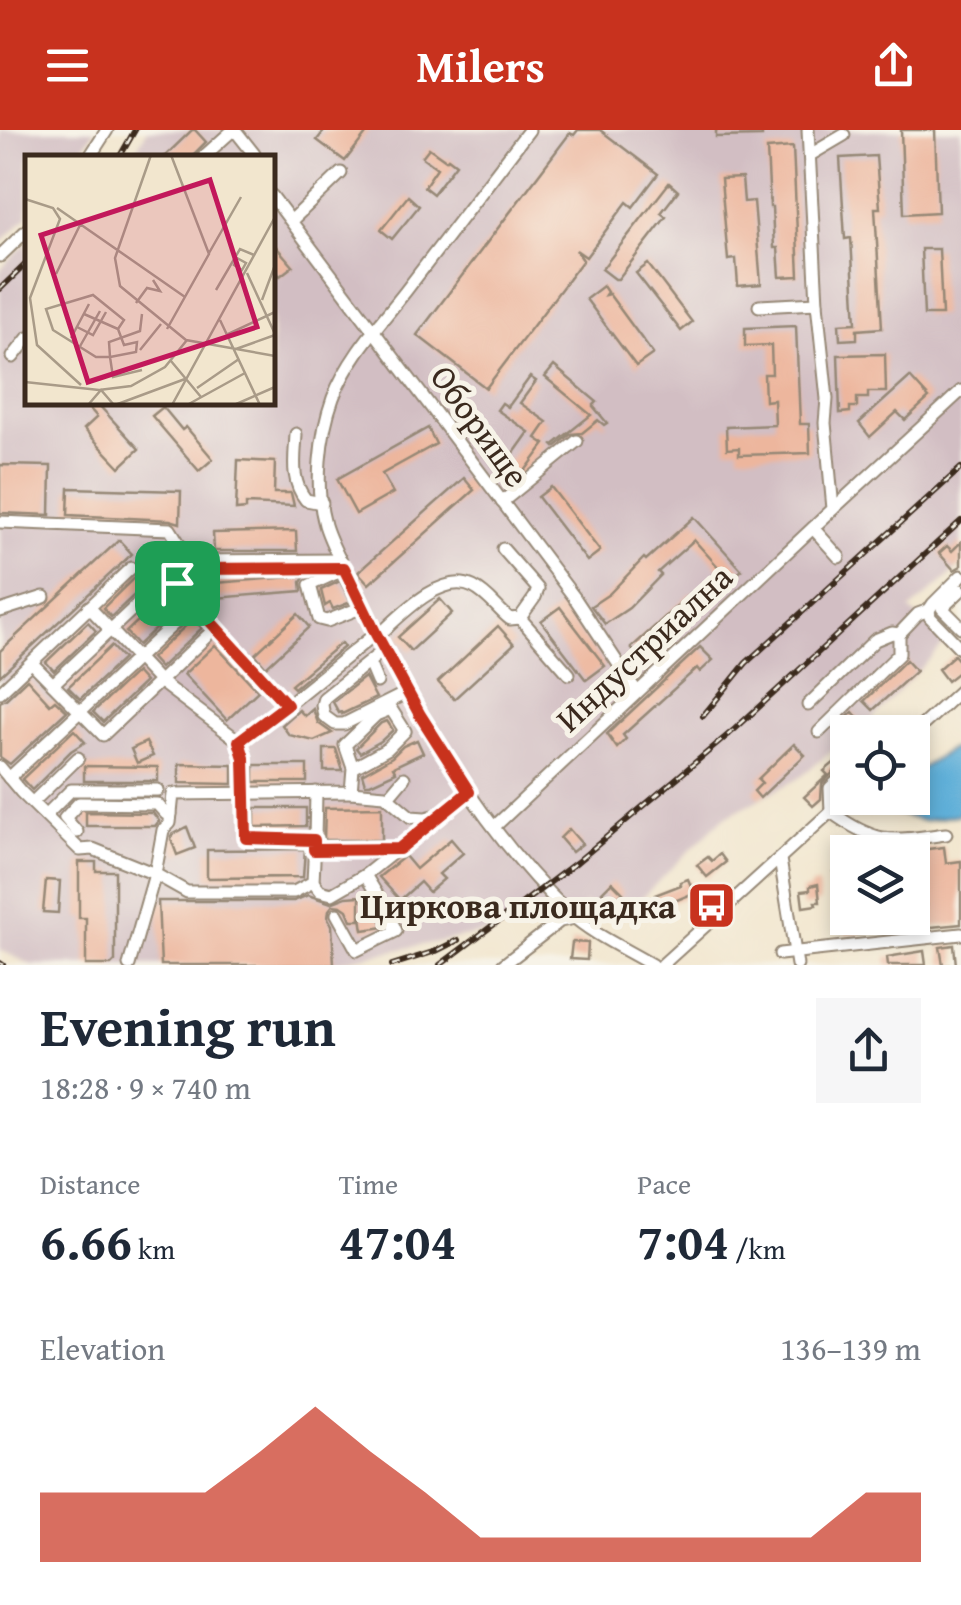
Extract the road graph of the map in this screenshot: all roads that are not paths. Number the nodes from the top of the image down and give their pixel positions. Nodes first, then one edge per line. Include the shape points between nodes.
1 (108, 130) edge
2 (234, 130) edge
3 (529, 130) edge
4 (808, 130) edge
5 (844, 135) dead end
6 (810, 154) junction
7 (91, 155) edge
8 (205, 155) edge
9 (254, 155) edge
10 (341, 172) dead end
11 (275, 200) edge
12 (292, 220) junction
13 (25, 232) edge
14 (0, 256) edge
15 (818, 303) junction
16 (760, 306) dead end
17 (375, 330) junction
18 (25, 342) edge
19 (13, 357) dead end
20 (961, 392) edge
21 (296, 434) dead end
22 (577, 441) dead end
23 (502, 502) junction
24 (322, 503) junction
25 (833, 509) junction
26 (0, 522) edge
27 (813, 528) junction
28 (503, 549) dead end
29 (838, 557) dead end
30 (192, 565) junction
31 (344, 565) junction
32 (130, 568) dead end
33 (961, 576) edge
34 (154, 589) dead end
35 (961, 590) edge
36 (44, 597) dead end
37 (89, 608) junction
38 (363, 608) junction
39 (929, 610) junction
40 (0, 611) edge
41 (520, 618) junction
42 (178, 620) dead end
43 (961, 627) edge
44 (111, 630) junction
45 (899, 634) junction
46 (207, 636) dead end
47 (376, 636) junction
48 (961, 649) edge
49 (384, 650) junction
50 (137, 658) junction
51 (32, 662) junction
52 (368, 662) junction
53 (569, 674) dead end
54 (159, 681) junction
55 (378, 682) dead end
56 (53, 684) junction
57 (961, 690) edge
58 (0, 692) edge
59 (408, 692) junction
60 (638, 692) junction
61 (287, 705) junction
62 (808, 705) dead end
63 (80, 712) junction
64 (930, 718) edge
65 (819, 732) dead end
66 (239, 741) junction
67 (78, 758) dead end
68 (0, 767) edge
69 (352, 768) junction
70 (9, 778) junction
71 (404, 778) dead end
72 (158, 790) dead end
73 (316, 792) junction
74 (351, 792) junction
75 (469, 792) junction
76 (244, 793) junction
77 (388, 797) junction
78 (33, 802) junction
79 (830, 813) edge
80 (171, 814) junction
81 (442, 814) junction
82 (46, 815) junction
83 (835, 815) edge
84 (494, 827) junction
85 (77, 832) dead end
86 (946, 834) dead end
87 (314, 845) junction
88 (399, 849) junction
89 (780, 859) junction
90 (155, 874) junction
91 (365, 875) junction
92 (314, 882) junction
93 (337, 914) dead end
94 (575, 918) junction
95 (961, 934) edge
96 (780, 954) dead end
97 (797, 959) edge
98 (129, 965) edge
99 (503, 965) edge
100 (652, 965) edge
101 (662, 965) edge

1 - 7 street
2 - 8 street
2 - 9 street
3 - 17 street
4 - 6 street
5 - 6 street
6 - 15 street
10 - 12 street
11 - 12 street, Оборище
12 - 17 street, Оборище
13 - 14 street
15 - 16 street
15 - 25 street
17 - 23 street, Оборище
17 - 24 street via 333,397 322,436
18 - 19 street
20 - 25 street, Индустриална
21 - 24 street via 297,486 306,500
22 - 23 street
23 - 60 street, Оборище
24 - 31 street
25 - 27 street, Индустриална
26 - 30 street via 170,529
27 - 29 street
27 - 60 street, Индустриална
28 - 41 street via 538,589
30 - 31 street
30 - 61 street via 194,574 177,583
31 - 38 street
31 - 38 street via 310,584 319,619
32 - 37 street
33 - 39 street
34 - 44 street
35 - 43 street via 942,608
36 - 40 street
37 - 44 street
37 - 51 street
38 - 47 street
39 - 45 street
39 - 48 street
41 - 47 street via 510,619 489,597 456,582 416,602
41 - 53 street
42 - 50 street
44 - 50 street
44 - 56 street
45 - 62 street via 875,640
45 - 65 street via 899,654
46 - 54 street
47 - 49 street
47 - 61 street
49 - 52 street
49 - 59 street
50 - 54 street
50 - 63 street
51 - 56 street
51 - 58 street
52 - 55 street
52 - 59 street via 324,698 328,720 344,724
54 - 63 street via 103,735
54 - 66 street
56 - 63 street
57 - 64 street
59 - 75 street
60 - 84 street, Индустриална
61 - 66 street
63 - 70 street
66 - 76 street
67 - 78 street
68 - 70 street
69 - 69 street via 387,750 405,731 391,709 346,745
69 - 74 street
70 - 78 street
71 - 77 street
72 - 82 street via 70,790
73 - 74 street
73 - 76 street
73 - 87 street
74 - 77 street
75 - 81 street
75 - 84 street
76 - 80 street via 173,794
76 - 87 street via 246,838
77 - 81 street via 410,817
78 - 82 street
79 - 89 street
80 - 85 street via 157,804 79,803 65,818
80 - 90 street
81 - 88 street
82 - 90 street via 80,850 94,849
83 - 86 street via 891,841
84 - 94 street
87 - 88 street
87 - 92 street
88 - 91 street
89 - 97 street
89 - 101 street
90 - 92 street via 187,892 294,892
90 - 98 street
91 - 92 street via 332,894
91 - 93 street via 396,932 357,950
94 - 99 street via 560,921
94 - 100 street
95 - 97 street
96 - 97 street

